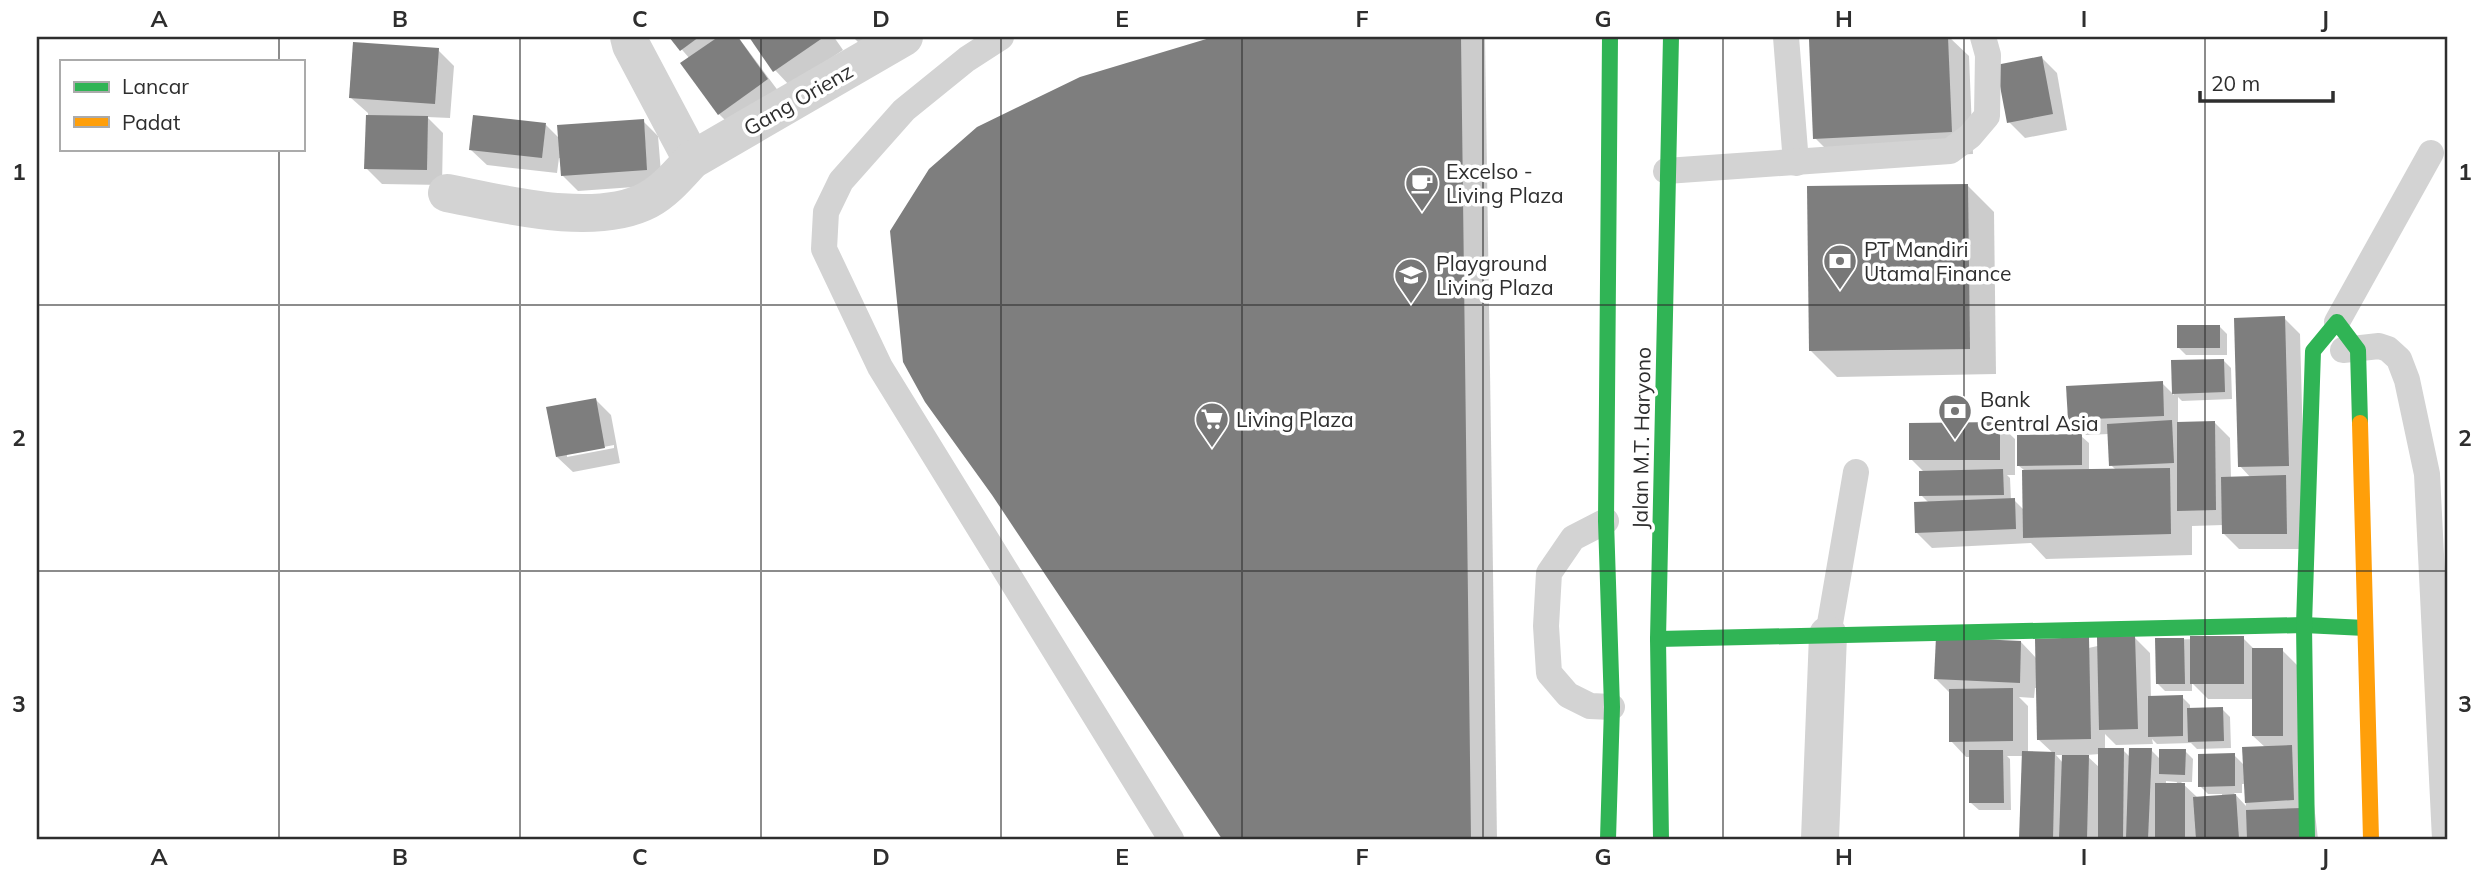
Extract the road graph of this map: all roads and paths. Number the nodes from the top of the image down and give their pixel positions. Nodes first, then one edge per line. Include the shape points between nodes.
1 (629, 37) edge
2 (904, 37) edge
3 (1002, 37) edge
4 (1610, 37) edge
5 (1671, 37) edge
6 (1786, 37) edge
7 (1983, 37) edge
8 (2431, 153) dead end
9 (692, 160) junction
10 (1796, 163) junction
11 (1666, 171) junction
12 (447, 193) dead end
13 (2337, 322) junction
14 (2358, 349) junction
15 (2314, 351) junction
16 (1856, 472) dead end
17 (1605, 521) junction
18 (2304, 625) junction
19 (2365, 628) junction
20 (1828, 635) junction
21 (1658, 639) junction
22 (1612, 707) junction
23 (1171, 839) edge
24 (1608, 839) edge
25 (1661, 839) edge
26 (1820, 839) edge
27 (2307, 839) edge
28 (2371, 839) edge
29 (2445, 839) edge

1 - 9 street
2 - 9 street, Gang Orienz
3 - 23 lane via 904,110 841,180 826,212 824,249 880,367
4 - 17 street, Jalan M.T. Haryono
5 - 11 street, Jalan M.T. Haryono
6 - 10 lane
7 - 10 lane via 1988,55 1987,116 1950,151
8 - 13 lane
9 - 12 street, Gang Orienz via 648,200 605,211 533,210
10 - 11 lane
11 - 21 street, Jalan M.T. Haryono
13 - 14 street
13 - 15 street
14 - 15 lane
14 - 19 street
14 - 29 lane via 2379,346 2399,359 2427,474
15 - 18 street
16 - 20 lane
17 - 22 street, Jalan M.T. Haryono
17 - 22 lane via 1573,538 1549,573 1546,626 1549,673 1568,695 1590,706
18 - 19 street
18 - 20 street
18 - 27 street
19 - 28 street
20 - 21 street
20 - 26 street
21 - 25 street, Jalan M.T. Haryono
22 - 24 street, Jalan M.T. Haryono

